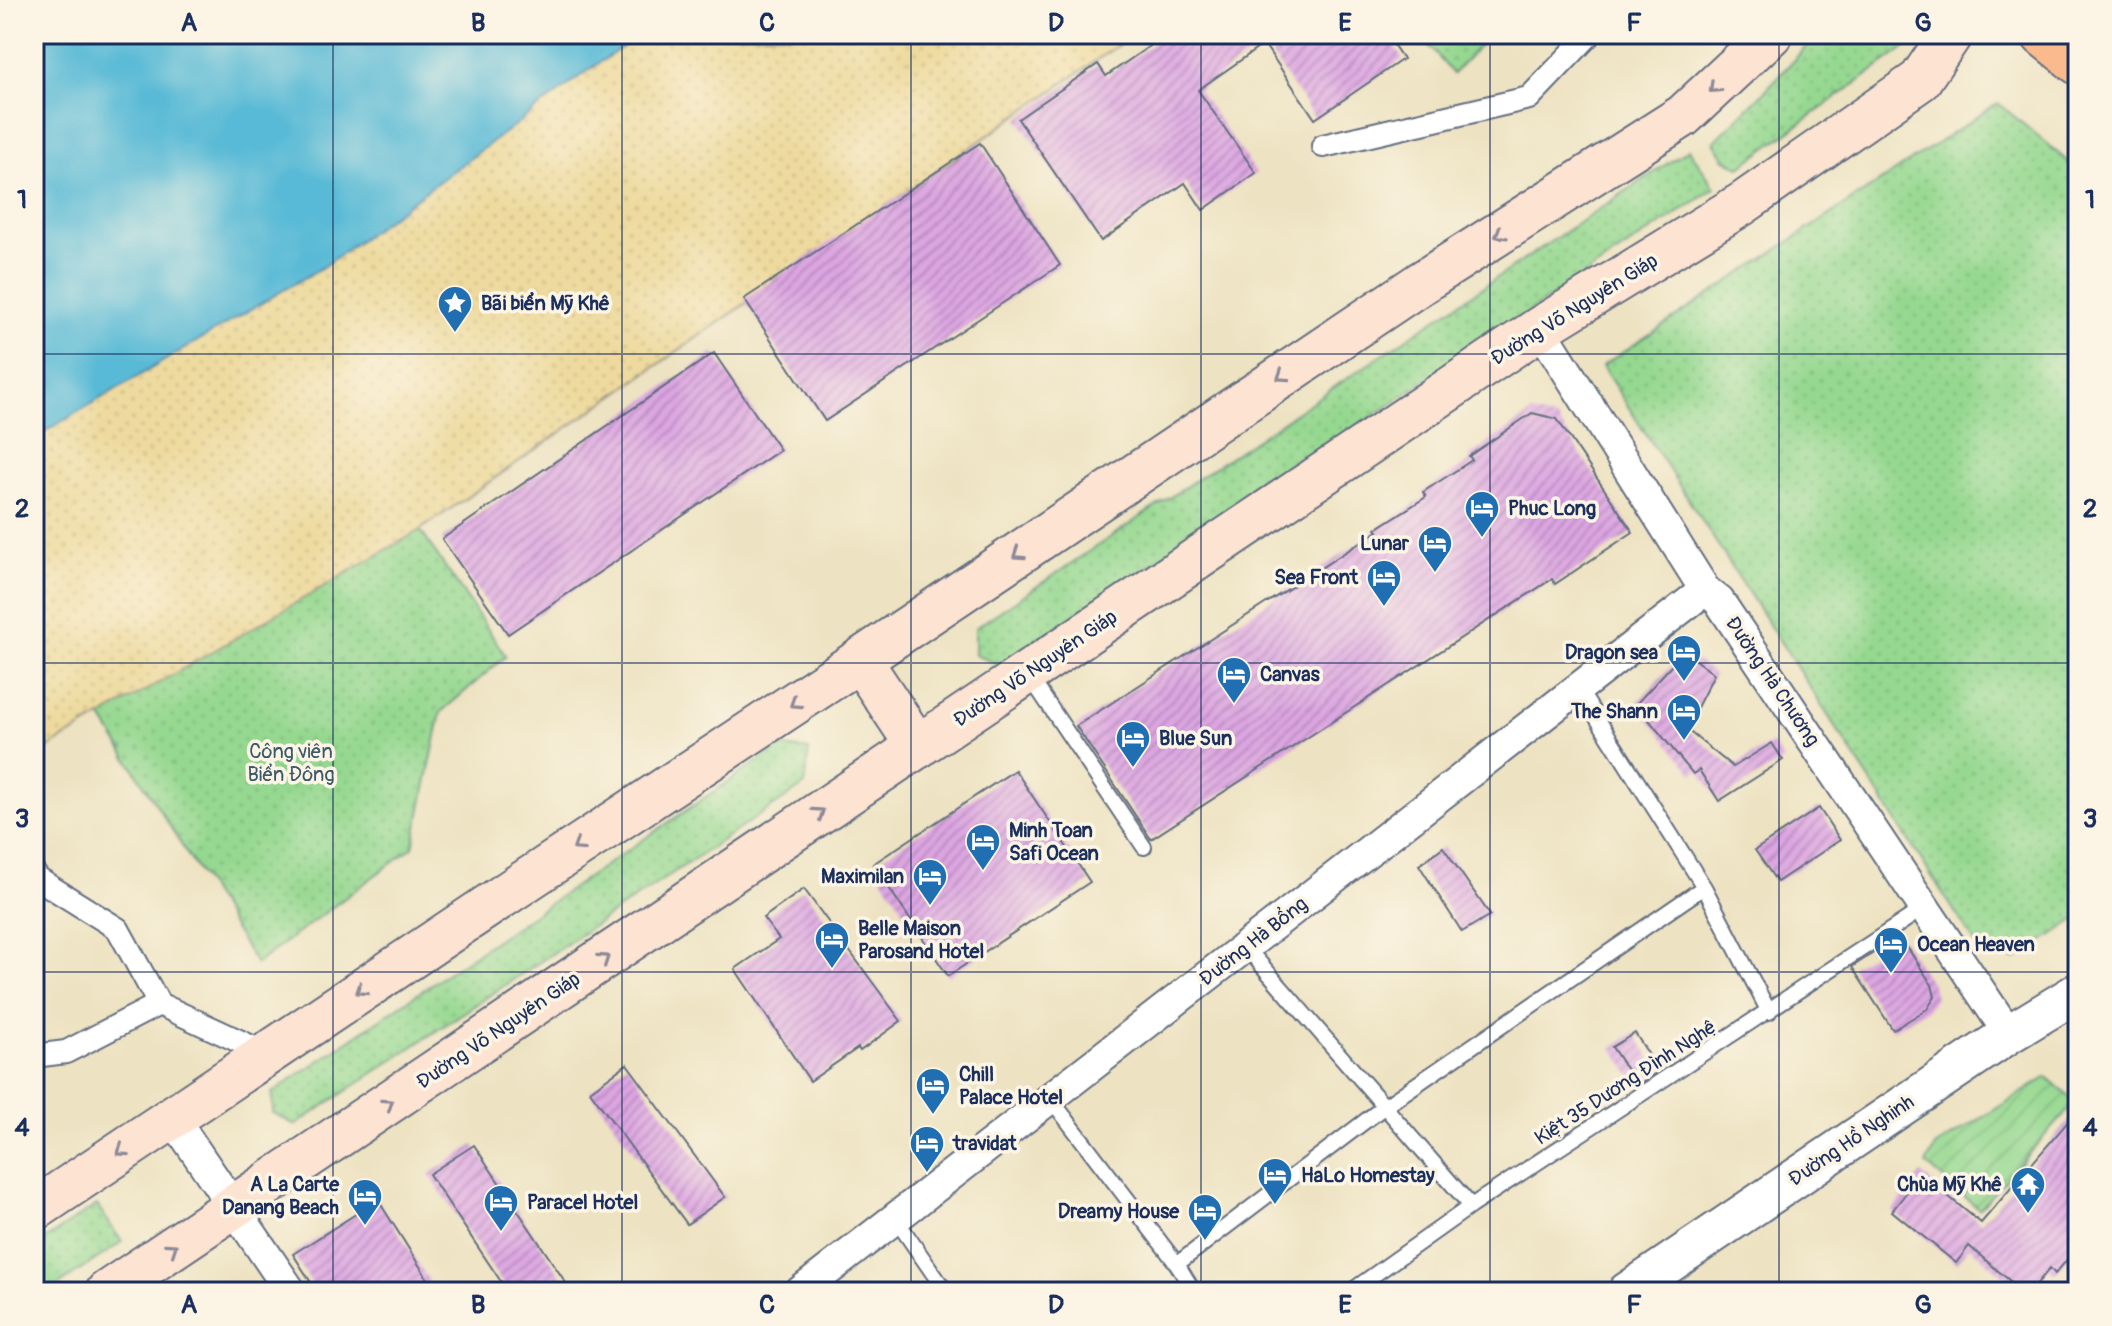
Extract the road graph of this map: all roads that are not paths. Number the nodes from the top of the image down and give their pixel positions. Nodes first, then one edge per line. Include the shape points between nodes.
1 (1590, 34) edge
2 (1771, 34) edge
3 (1951, 34) edge
4 (2043, 34) edge
5 (2078, 62) edge
6 (1323, 146) dead end
7 (1540, 328) junction
8 (1720, 593) junction
9 (860, 660) junction
10 (1027, 673) junction
11 (1578, 688) junction
12 (918, 747) junction
13 (1144, 847) dead end
14 (34, 873) edge
15 (1704, 887) junction
16 (1924, 908) junction
17 (1245, 946) junction
18 (2078, 992) edge
19 (159, 1004) junction
20 (1769, 1012) junction
21 (2009, 1034) junction
22 (267, 1054) junction
23 (34, 1056) edge
24 (1050, 1098) junction
25 (1385, 1106) junction
26 (173, 1118) junction
27 (1471, 1206) junction
28 (233, 1207) junction
29 (34, 1210) edge
30 (895, 1218) junction
31 (1177, 1264) junction
32 (107, 1292) edge
33 (291, 1292) edge
34 (800, 1292) edge
35 (946, 1292) edge
36 (1194, 1292) edge
37 (1350, 1292) edge
38 (1627, 1292) edge

1 - 6 street via 1529,98
2 -> 9 main road via 1683,116 1421,283
3 - 7 main road, Đường Võ Nguyên Giáp via 1920,80 1742,204
4 - 5 main road
7 - 8 street, Đường Hà Chương
7 - 10 main road, Đường Võ Nguyên Giáp
8 - 11 street, Đường Hà Bổng
8 - 16 street, Đường Hà Chương
9 - 12 main road
9 -> 22 main road
10 - 12 main road, Đường Võ Nguyên Giáp
10 - 13 lane
11 - 15 lane
11 - 17 street, Đường Hà Bổng
28 -> 12 main road, Đường Võ Nguyên Giáp
14 - 19 street via 118,929
15 - 20 lane
15 - 25 lane
16 - 20 lane, Kiệt 35 Dương Đình Nghệ
16 - 21 street, Đường Hà Chương
17 - 24 street, Đường Hà Bổng
17 - 25 lane
18 - 21 street, Đường Hồ Nghinh
19 - 22 street
19 - 23 street via 66,1052
20 - 27 lane, Kiệt 35 Dương Đình Nghệ
21 - 38 street, Đường Hồ Nghinh
22 - 26 main road
24 - 30 street, Đường Hà Bổng
24 - 31 lane
25 - 27 lane
25 - 31 lane
26 - 28 street
26 -> 29 main road
27 - 37 lane, Kiệt 35 Dương Đình Nghệ
32 -> 28 main road, Đường Võ Nguyên Giáp
28 - 33 street
30 - 34 street, Đường Hà Bổng
30 - 35 lane
31 - 36 lane

